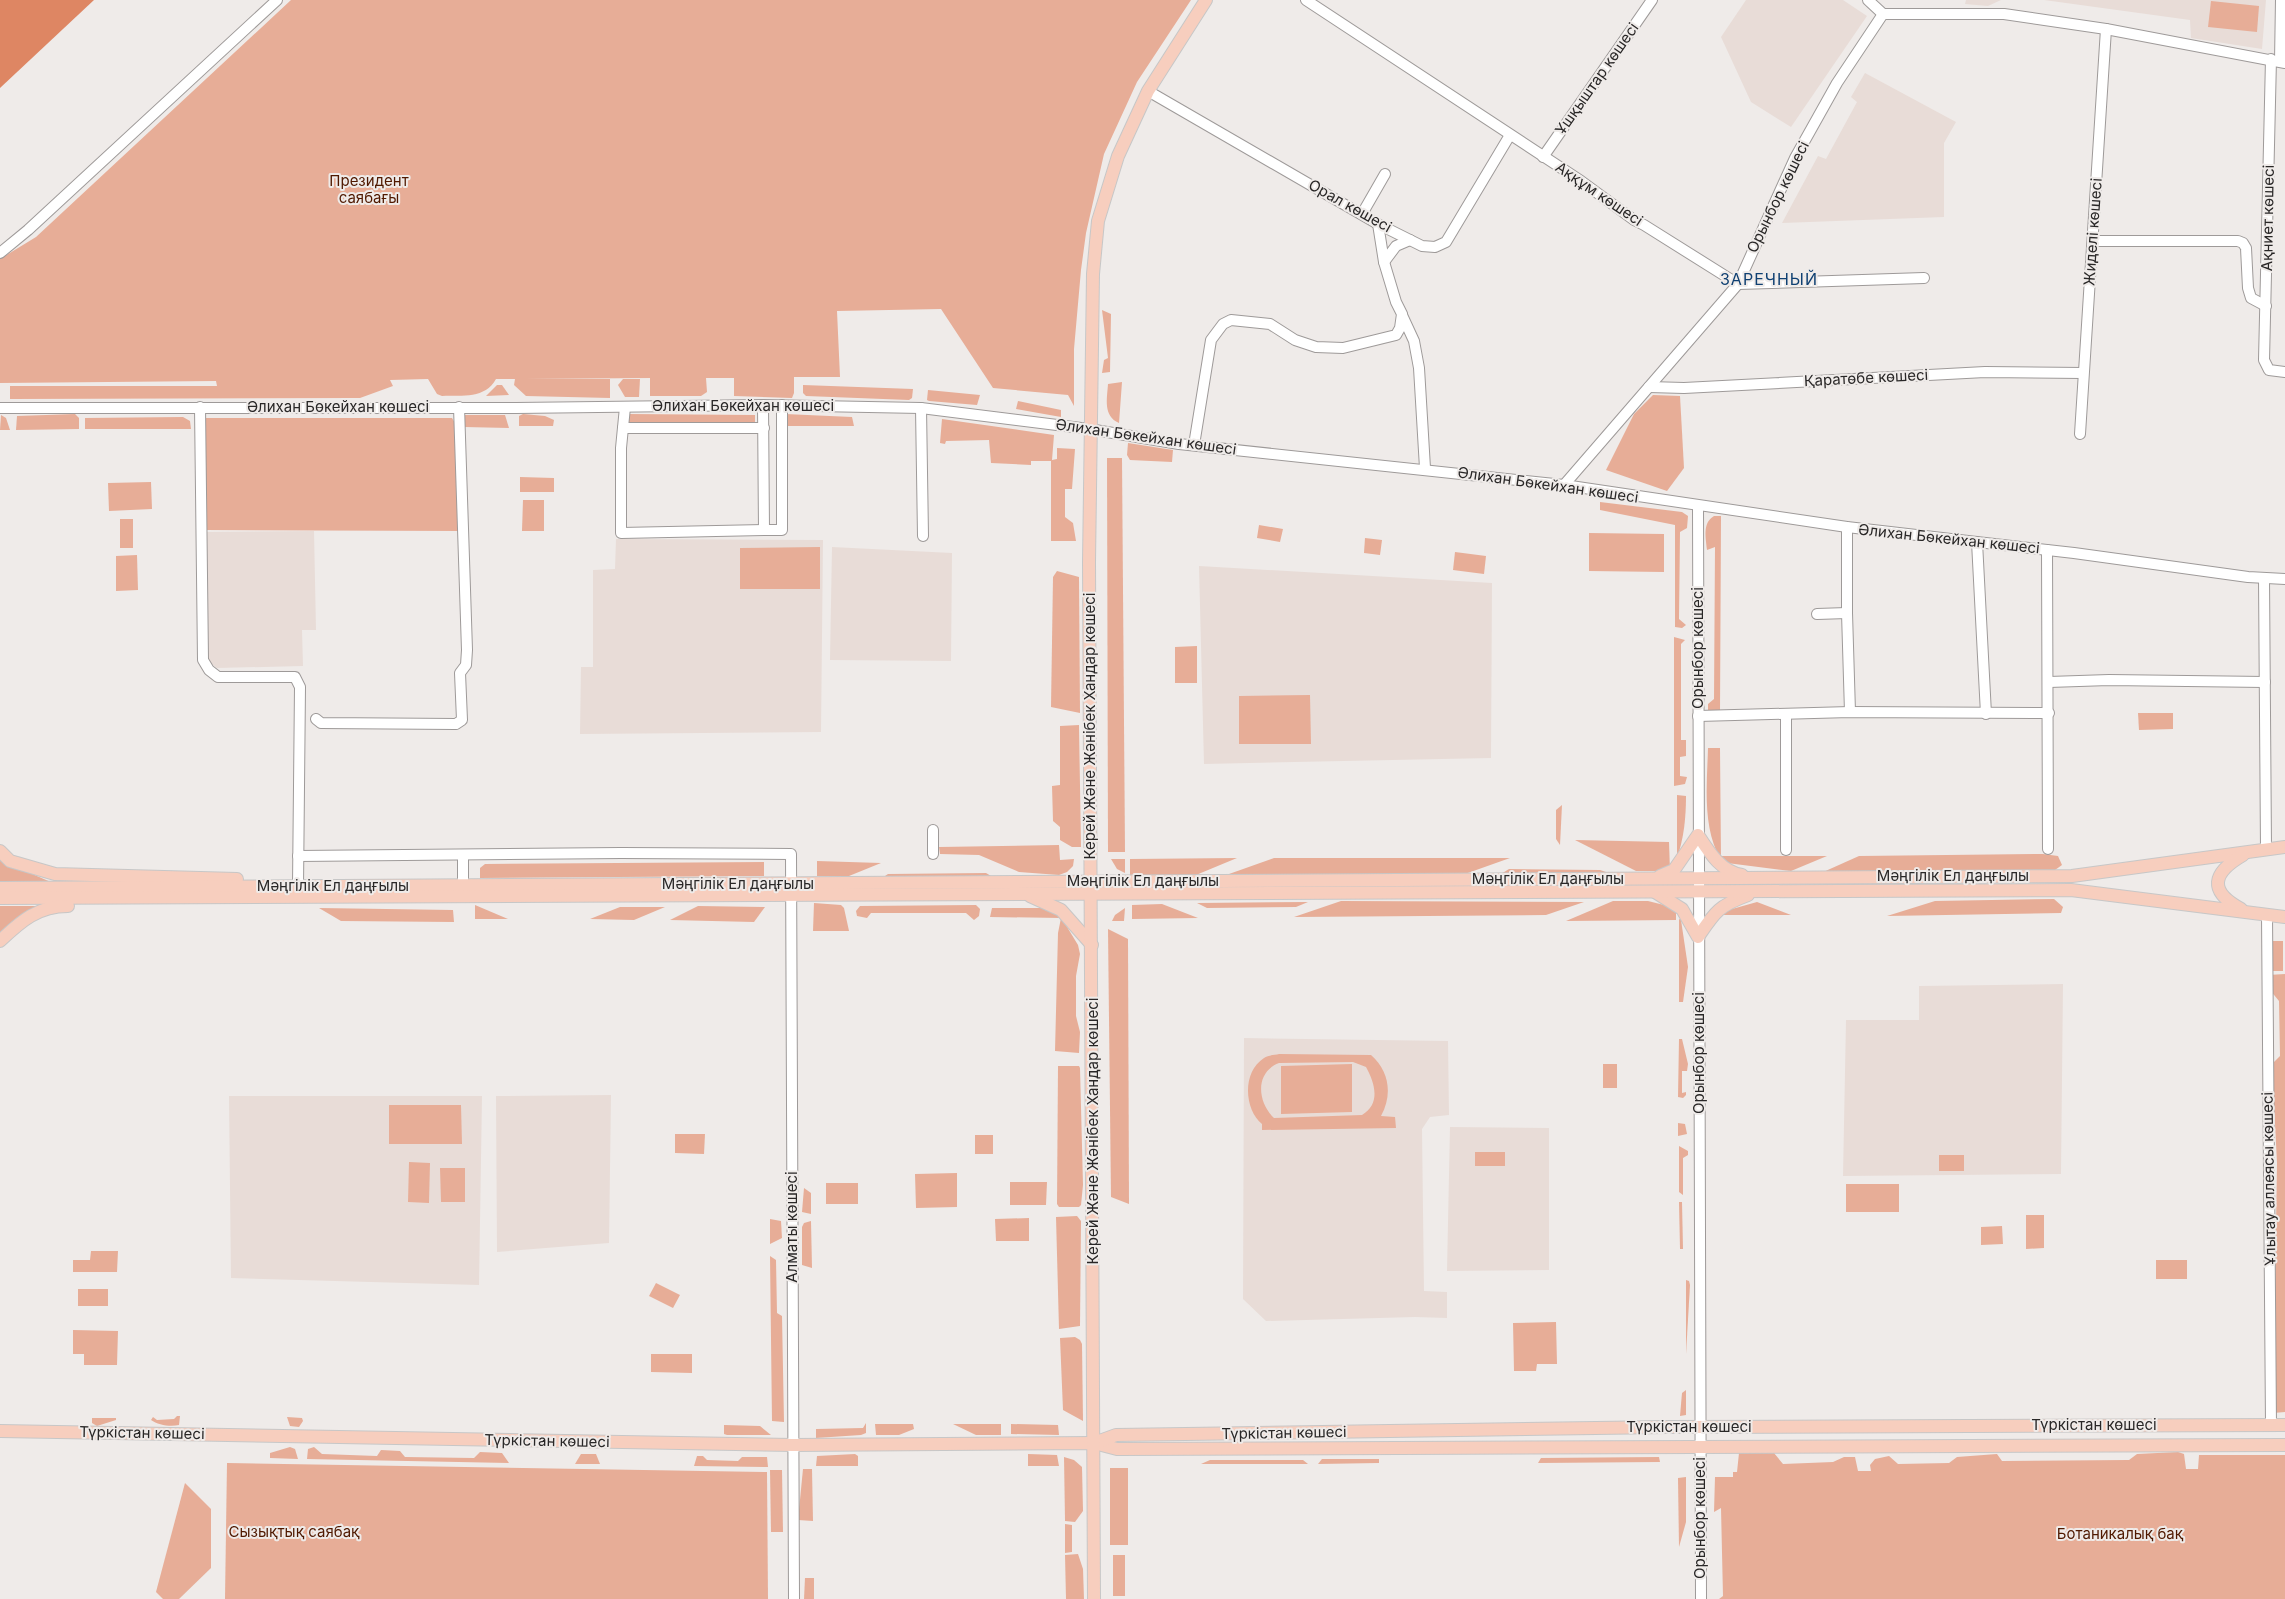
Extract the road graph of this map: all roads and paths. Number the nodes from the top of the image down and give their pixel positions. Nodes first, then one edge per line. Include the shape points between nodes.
1 (277, 0) edge
2 (1206, 0) edge
3 (1306, 0) edge
4 (1652, 0) edge
5 (1868, 0) edge
6 (2281, 0) edge
7 (1883, 14) junction
8 (2106, 30) junction
9 (2279, 61) edge
10 (1148, 91) junction
11 (1510, 135) junction
12 (1543, 157) junction
13 (1385, 174) dead end
14 (1362, 214) junction
15 (1378, 224) junction
16 (1410, 240) junction
17 (2093, 241) junction
18 (0, 253) edge
19 (1384, 262) junction
20 (1924, 278) dead end
21 (1738, 284) junction
22 (2266, 306) junction
23 (1402, 314) junction
24 (2285, 372) edge
25 (2083, 373) junction
26 (1649, 387) junction
27 (764, 405) junction
28 (782, 405) junction
29 (200, 407) junction
30 (625, 407) junction
31 (0, 408) edge
32 (459, 408) junction
33 (921, 408) junction
34 (623, 428) junction
35 (764, 428) junction
36 (1090, 429) junction
37 (2080, 434) dead end
38 (1194, 445) junction
39 (1425, 468) junction
40 (1564, 484) junction
41 (1698, 506) junction
42 (1847, 528) junction
43 (764, 530) junction
44 (923, 536) dead end
45 (1976, 542) junction
46 (2047, 550) junction
47 (2264, 578) junction
48 (2285, 579) edge
49 (1846, 613) junction
50 (1817, 614) dead end
51 (2049, 682) junction
52 (2265, 682) junction
53 (1850, 712) junction
54 (2049, 713) junction
55 (1786, 714) junction
56 (1986, 714) junction
57 (1698, 716) junction
58 (316, 718) dead end
59 (933, 830) dead end
60 (1698, 835) junction
61 (2285, 847) edge
62 (2048, 849) dead end
63 (2266, 849) junction
64 (1786, 850) dead end
65 (0, 851) edge
66 (2250, 852) junction
67 (933, 854) dead end
68 (463, 855) junction
69 (298, 856) junction
70 (1654, 878) junction
71 (1698, 878) junction
72 (1754, 878) junction
73 (1092, 881) junction
74 (298, 886) junction
75 (0, 888) edge
76 (791, 890) junction
77 (463, 891) junction
78 (1757, 891) junction
79 (266, 892) junction
80 (1655, 892) junction
81 (1698, 892) junction
82 (1026, 894) junction
83 (1092, 895) junction
84 (0, 898) edge
85 (2245, 911) junction
86 (2267, 915) junction
87 (2285, 917) edge
88 (1698, 937) junction
89 (0, 941) edge
90 (1092, 945) junction
91 (2281, 1425) edge
92 (1960, 1426) junction
93 (2023, 1426) junction
94 (1700, 1427) junction
95 (0, 1431) edge
96 (1094, 1443) junction
97 (2281, 1444) edge
98 (793, 1445) junction
99 (1965, 1447) junction
100 (2024, 1447) junction
101 (1700, 1448) junction
102 (794, 1599) edge
103 (1094, 1599) edge
104 (1701, 1599) edge

1 - 18 street
2 - 10 main road, Керей Және Жәнібек Хандар көшесі
3 - 11 street, Аққұм көшесі
4 - 12 street, Ұшқыштар көшесі
5 - 7 street
6 - 9 street, Ақниет көшесі
7 - 8 street via 2004,14
7 - 21 street, Орынбор көшесі via 1837,83 1795,158
8 - 9 street
8 - 17 street, Жиделі көшесі
9 - 22 street, Ақниет көшесі
10 - 14 street, Орал көшесі
10 - 36 main road, Керей Және Жәнібек Хандар көшесі via 1118,156 1098,221 1093,274
11 - 12 street, Аққұм көшесі
11 - 16 street, Орал көшесі via 1446,242 1434,248
12 - 21 street, Аққұм көшесі via 1634,220
13 - 14 street
14 - 15 street, Орал көшесі
15 - 16 street, Орал көшесі
15 - 19 street
16 - 19 street via 1396,246
17 - 22 street via 2238,240 2246,248 2251,298
17 - 25 street, Жиделі көшесі
19 - 23 street
20 - 21 street
21 - 26 street, Орынбор көшесі
22 - 24 street, Ақниет көшесі via 2265,367 2274,372
23 - 38 street via 1396,335 1343,348 1316,347 1295,340 1270,324 1231,320 1223,324 1211,340
23 - 39 street via 1414,340 1419,368
25 - 26 street, Қаратөбе көшесі via 1985,372 1684,388
25 - 37 street, Жиделі көшесі
26 - 40 street, Орынбор көшесі
27 - 28 street, Әлихан Бөкейхан көшесі
27 - 30 street, Әлихан Бөкейхан көшесі
27 - 35 street
28 - 33 street, Әлихан Бөкейхан көшесі
28 - 43 street via 782,530
29 - 31 street, Әлихан Бөкейхан көшесі
29 - 32 street, Әлихан Бөкейхан көшесі
29 - 69 street via 203,660 218,677 294,677 300,687
30 - 32 street, Әлихан Бөкейхан көшесі
30 - 34 street
32 - 58 street via 467,650 466,665 460,673 462,720 456,724 321,723
33 - 36 street, Әлихан Бөкейхан көшесі
33 - 44 street
34 - 35 street
34 - 43 street via 621,533
35 - 43 street
36 - 38 street, Әлихан Бөкейхан көшесі
36 - 73 main road, Керей Және Жәнібек Хандар көшесі
38 - 39 street, Әлихан Бөкейхан көшесі
39 - 40 street, Әлихан Бөкейхан көшесі
40 - 41 street, Әлихан Бөкейхан көшесі
41 - 42 street, Әлихан Бөкейхан көшесі
41 - 57 street, Орынбор көшесі
42 - 45 street, Әлихан Бөкейхан көшесі
42 - 49 street
45 - 46 street, Әлихан Бөкейхан көшесі
45 - 56 street
46 - 47 street, Әлихан Бөкейхан көшесі
46 - 51 street
47 - 48 street, Әлихан Бөкейхан көшесі
47 - 52 street
49 - 50 street
49 - 53 street
51 - 52 street
51 - 54 street
52 - 63 street
53 - 55 street
53 - 56 street
54 - 56 street
54 - 62 street
55 - 57 street
55 - 64 street
57 - 60 street, Орынбор көшесі
59 - 67 street
60 - 70 main road via 1674,870
60 - 71 street, Орынбор көшесі
60 - 72 main road via 1718,863 1736,874
61 - 63 main road, Мәңгілік Ел даңғылы
63 - 66 main road, Мәңгілік Ел даңғылы
65 - 79 main road via 10,861 55,874 236,878
66 - 72 main road, Мәңгілік Ел даңғылы via 2072,876
66 - 85 main road via 2232,861 2218,876 2217,885 2220,894
68 - 69 street
68 - 76 street, Алматы көшесі via 791,854
68 - 77 street
69 - 74 street
70 - 71 main road, Мәңгілік Ел даңғылы
70 - 73 main road, Мәңгілік Ел даңғылы
71 - 72 main road, Мәңгілік Ел даңғылы
71 - 81 street, Орынбор көшесі
73 - 76 main road, Мәңгілік Ел даңғылы
73 - 83 main road, Керей Және Жәнібек Хандар көшесі
74 - 77 main road, Мәңгілік Ел даңғылы
74 - 79 main road, Мәңгілік Ел даңғылы
75 - 79 main road, Мәңгілік Ел даңғылы
76 - 77 main road, Мәңгілік Ел даңғылы
76 - 82 main road, Мәңгілік Ел даңғылы
76 - 98 street, Алматы көшесі
77 - 79 main road, Мәңгілік Ел даңғылы
78 - 81 main road, Мәңгілік Ел даңғылы
78 - 85 main road, Мәңгілік Ел даңғылы via 2071,890
78 - 88 main road via 1717,910
79 - 84 main road, Мәңгілік Ел даңғылы
79 - 89 main road via 237,904 53,906 24,919
80 - 81 main road, Мәңгілік Ел даңғылы
80 - 83 main road, Мәңгілік Ел даңғылы
80 - 88 main road via 1682,909
81 - 88 street, Орынбор көшесі
82 - 83 main road, Мәңгілік Ел даңғылы
82 - 90 main road via 1061,910
83 - 90 main road, Керей Және Жәнібек Хандар көшесі
85 - 86 main road, Мәңгілік Ел даңғылы
86 - 87 main road, Мәңгілік Ел даңғылы
86 - 91 street, Ұлытау аллеясы көшесі
88 - 94 street, Орынбор көшесі
90 - 96 main road, Керей Және Жәнібек Хандар көшесі
91 - 93 main road, Түркістан көшесі
92 - 93 main road, Түркістан көшесі
92 - 94 main road, Түркістан көшесі
92 - 99 main road via 1974,1435 1971,1445
93 - 100 main road via 2013,1435 2014,1440
94 - 96 main road, Түркістан көшесі via 1116,1435
94 - 101 street, Орынбор көшесі
95 - 98 main road, Түркістан көшесі
96 - 98 main road, Түркістан көшесі
96 - 101 main road, Түркістан көшесі via 1117,1449
96 - 103 main road, Керей Және Жәнібек Хандар көшесі
97 - 100 main road, Түркістан көшесі
98 - 102 street, Алматы көшесі
99 - 100 main road, Түркістан көшесі
99 - 101 main road, Түркістан көшесі
101 - 104 street, Орынбор көшесі

